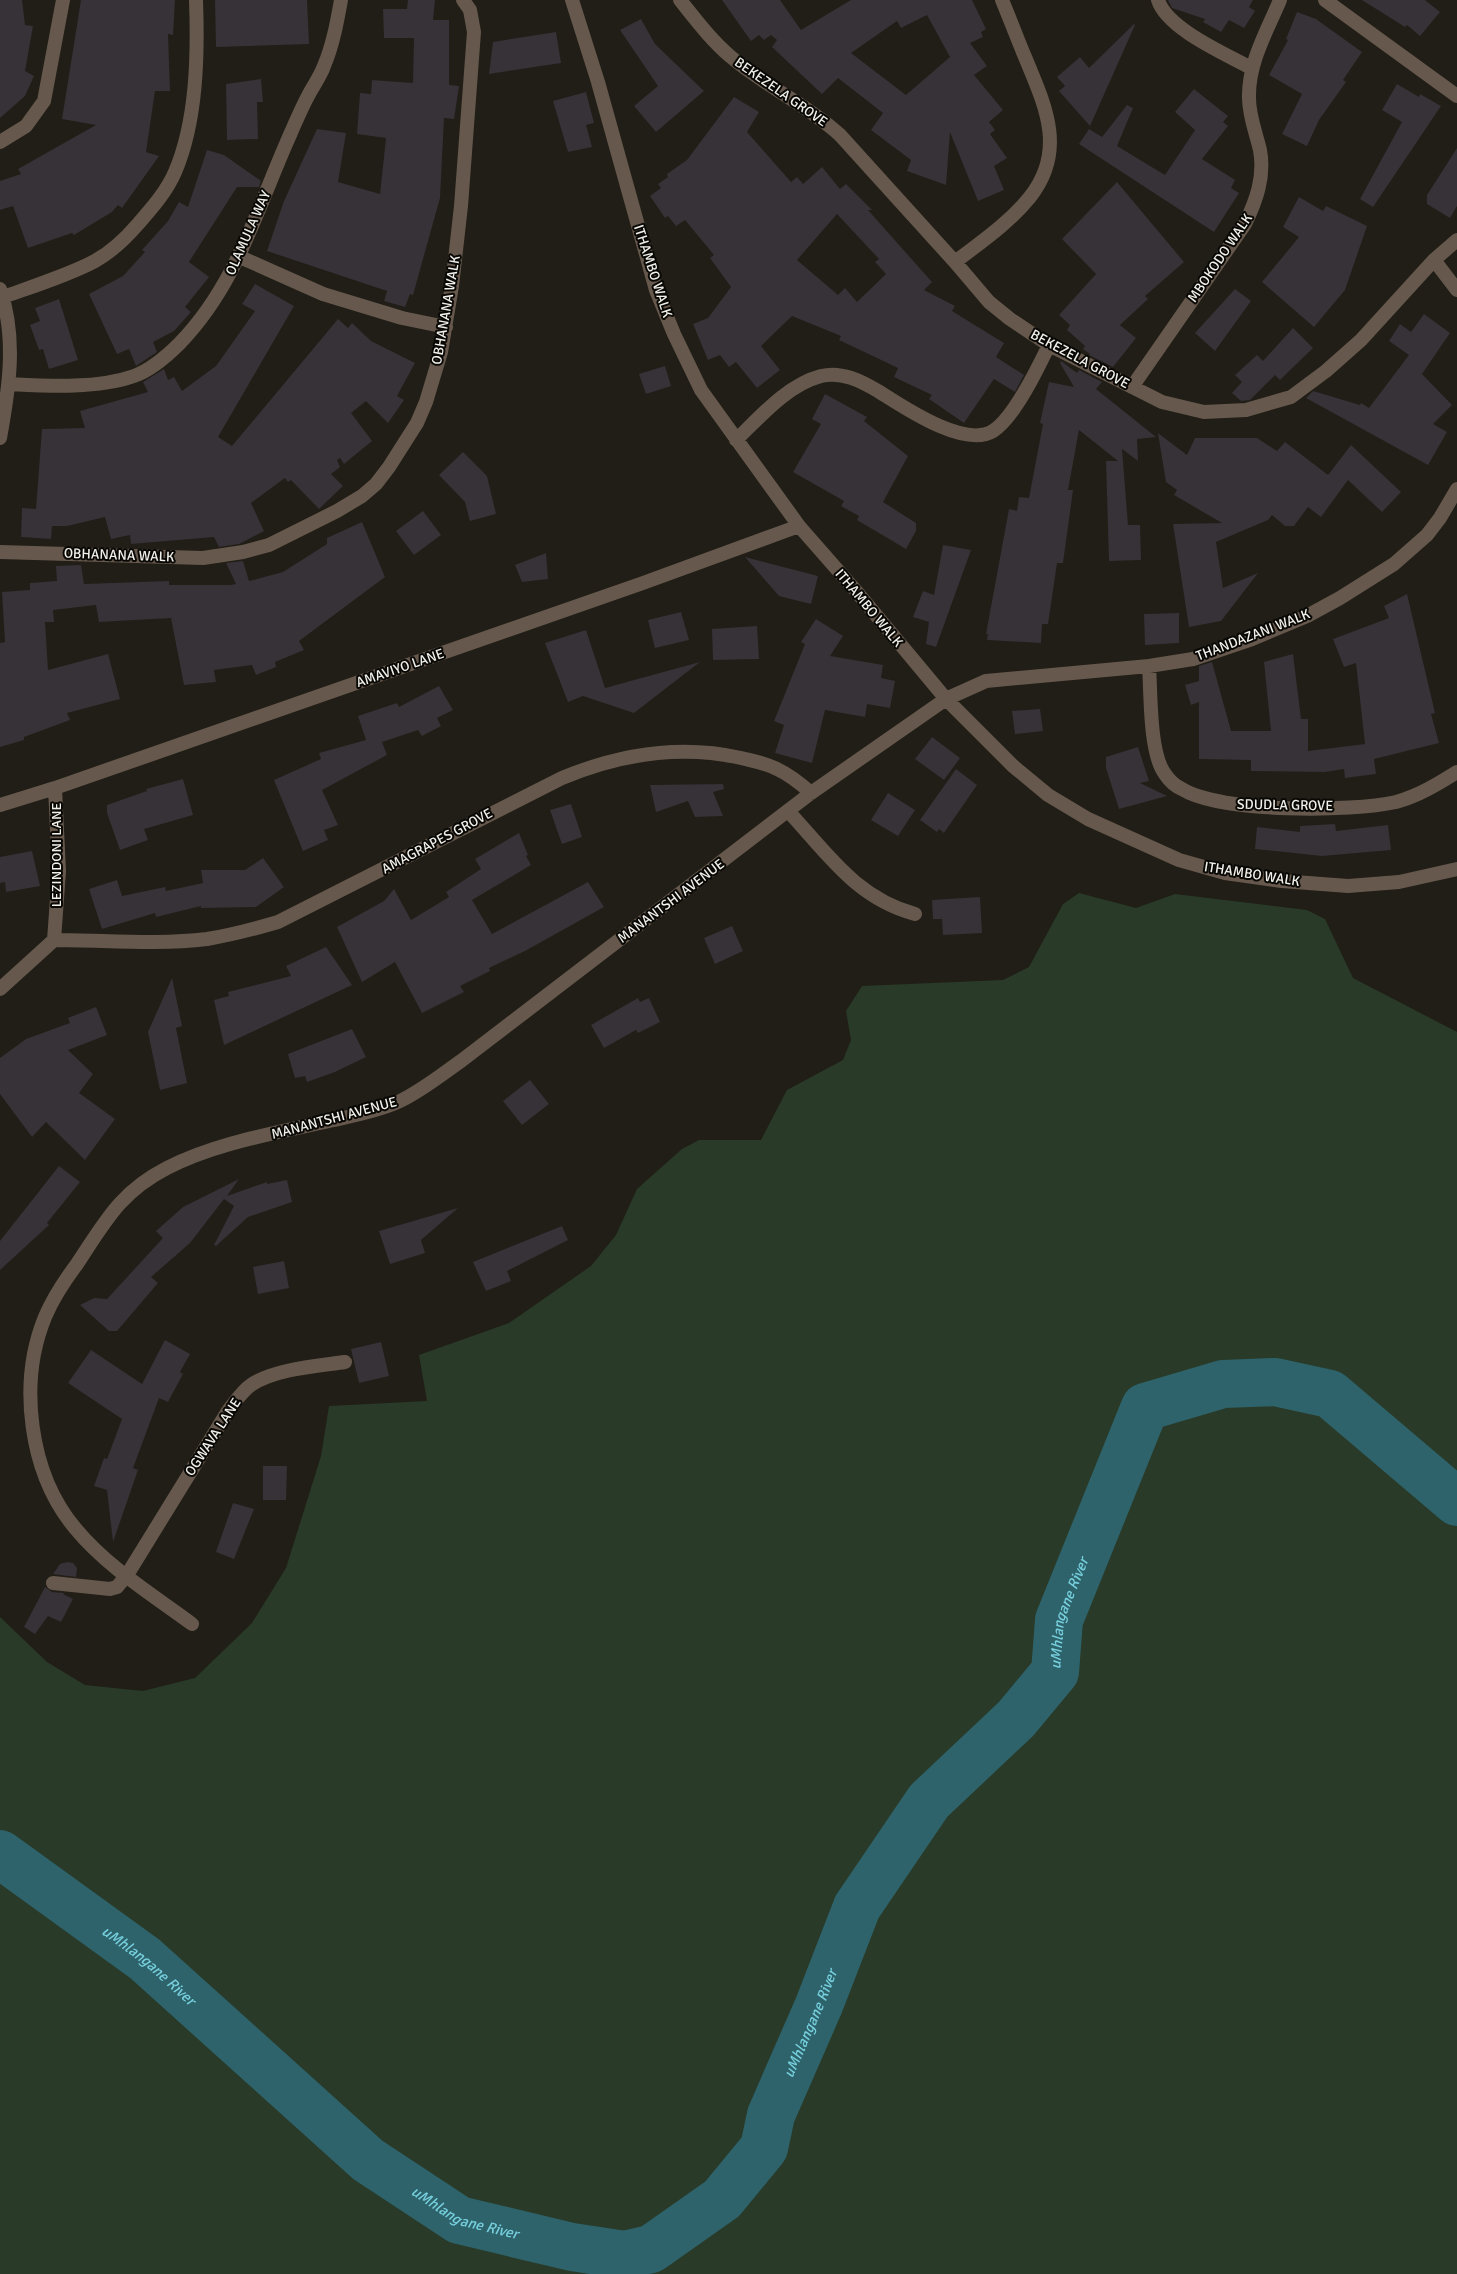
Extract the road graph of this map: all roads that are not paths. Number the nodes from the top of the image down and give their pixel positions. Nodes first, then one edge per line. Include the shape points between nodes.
1 (63, 0) edge
2 (196, 0) edge
3 (340, 0) edge
4 (463, 0) edge
5 (572, 0) edge
6 (680, 0) edge
7 (1002, 0) edge
8 (1158, 0) edge
9 (1280, 0) edge
10 (1326, 0) edge
11 (1251, 68) junction
12 (1457, 96) edge
13 (0, 142) edge
14 (1457, 240) edge
15 (240, 257) junction
16 (1434, 260) junction
17 (955, 262) junction
18 (1457, 290) edge
19 (1, 293) edge
20 (446, 327) junction
21 (1049, 346) junction
22 (10, 384) junction
23 (1132, 387) junction
24 (0, 438) edge
25 (736, 440) junction
26 (1457, 489) edge
27 (799, 526) junction
28 (0, 552) edge
29 (1149, 666) junction
30 (946, 699) junction
31 (1457, 772) edge
32 (55, 788) junction
33 (811, 793) junction
34 (0, 805) edge
35 (788, 811) junction
36 (1457, 869) edge
37 (914, 914) dead end
38 (54, 940) junction
39 (0, 989) edge
40 (345, 1362) dead end
41 (127, 1575) junction
42 (53, 1583) dead end
43 (192, 1624) dead end

1 - 13 street via 44,101 26,126
2 - 19 street via 197,73 188,129 183,152 165,190 128,235 95,261
3 - 15 street, OLAMULA WAY via 325,65 288,139
4 - 20 street, OBHANANA WALK via 470,10 474,32 461,206
5 - 25 street, ITHAMBO WALK via 656,290 701,390
6 - 17 street, BEKEZELA GROVE via 732,58 819,116 840,135
7 - 17 street via 1040,91 1051,144 1041,178 1031,196
8 - 11 street via 1166,14 1191,34
9 - 11 street, MBOKODO WALK
10 - 12 street
11 - 23 street, MBOKODO WALK via 1249,98 1261,165 1261,179 1253,208
14 - 16 street, BEKEZELA GROVE
15 - 20 street via 323,294 402,318
15 - 22 street, OLAMULA WAY via 192,331 148,369 134,376 99,383 55,386
16 - 18 street
16 - 23 street, BEKEZELA GROVE via 1361,340 1326,372 1291,397 1246,410 1204,412 1162,402
17 - 21 street, BEKEZELA GROVE via 989,302
19 - 22 street via 11,361
20 - 28 street, OBHANANA WALK via 426,402 389,467 362,496 306,527 269,545 203,558
21 - 23 street, BEKEZELA GROVE
21 - 25 street via 1003,422 985,434 942,428 858,380 831,375 821,376 793,390
22 - 24 street
25 - 27 street, ITHAMBO WALK
26 - 29 street, THANDAZANI WALK via 1440,518 1414,548 1340,598 1307,616 1231,647 1193,659
27 - 30 street, ITHAMBO WALK
27 - 32 street, AMAVIYO LANE
29 - 30 street, THANDAZANI WALK via 986,681
29 - 31 street, SDUDLA GROVE via 1154,735 1163,772 1182,790 1205,798 1250,806 1377,805 1414,795
30 - 33 street, MANANTSHI AVENUE
30 - 36 street, ITHAMBO WALK via 1013,766 1048,795 1088,819 1180,860 1225,872 1282,881 1348,886 1400,882
32 - 34 street, AMAVIYO LANE
32 - 38 street, LEZINDONI LANE via 59,871
33 - 35 street, MANANTSHI AVENUE
33 - 38 street, AMAGRAPES GROVE via 793,778 758,762 697,751 646,753 612,760 562,778 278,922 206,939
35 - 37 street via 853,882 884,903
35 - 41 street, MANANTSHI AVENUE via 420,1090 397,1102 356,1115 202,1152 139,1184 116,1205 63,1284 45,1318 34,1360 30,1394 33,1432 41,1465 57,1504 75,1529
38 - 39 street
40 - 41 street, OGWAVA LANE via 268,1377 252,1384 241,1394
41 - 42 street via 117,1587 110,1589
41 - 43 street, MANANTSHI AVENUE

